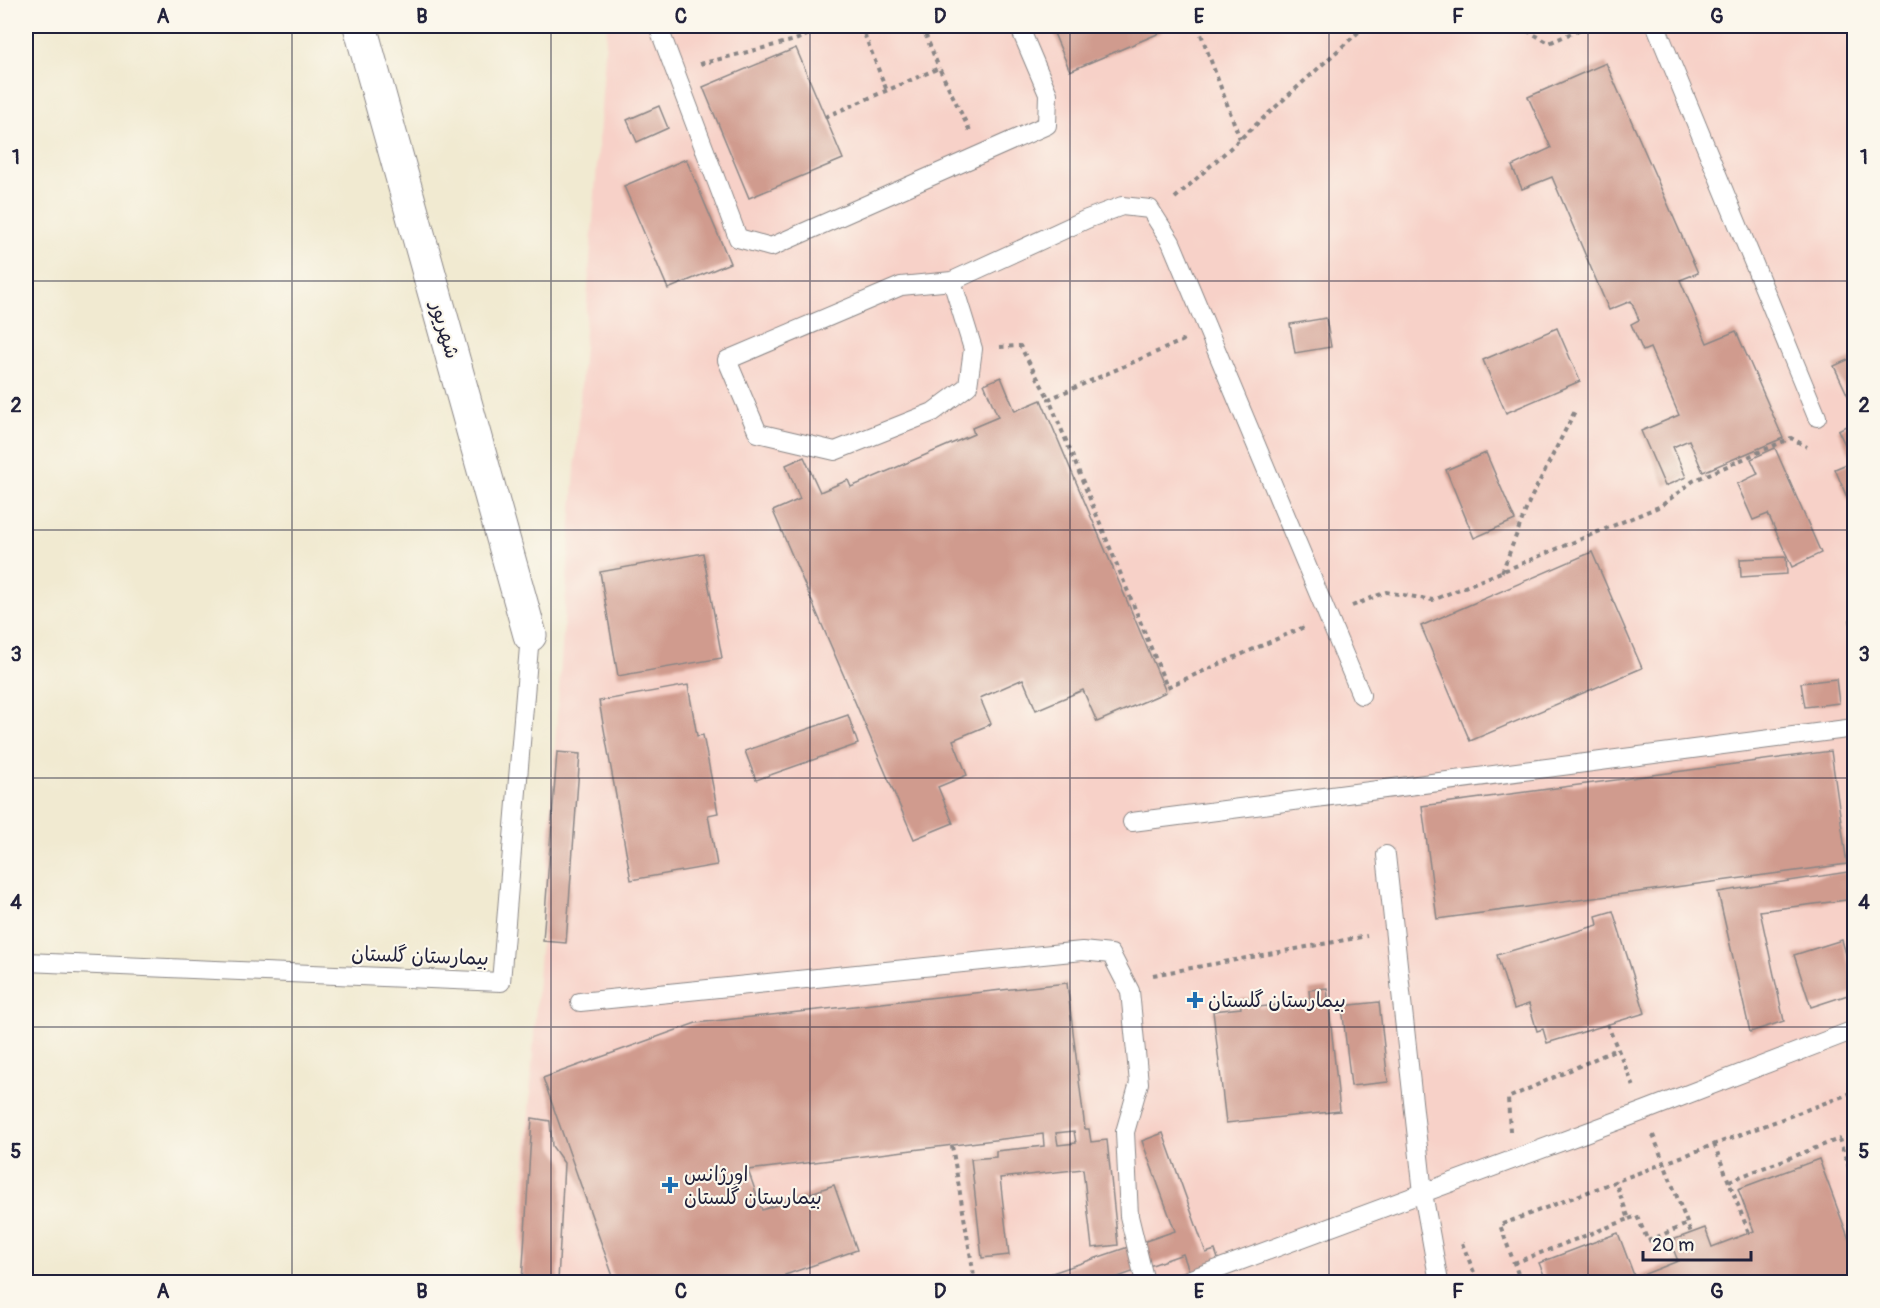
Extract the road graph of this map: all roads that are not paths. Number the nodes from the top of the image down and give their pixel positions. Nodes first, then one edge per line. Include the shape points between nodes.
1 (360, 26) edge
2 (658, 26) edge
3 (1019, 26) edge
4 (1656, 26) edge
5 (952, 281) junction
6 (1817, 417) dead end
7 (530, 635) joint
8 (1361, 695) dead end
9 (1854, 728) edge
10 (1132, 822) dead end
11 (1386, 855) dead end
12 (26, 962) edge
13 (580, 1002) dead end
14 (1854, 1030) edge
15 (1423, 1193) junction
16 (1145, 1282) edge
17 (1183, 1282) edge
18 (1439, 1282) edge

1 - 7 street, شهریور
2 - 3 lane via 738,238 771,247 1047,125 1048,94
4 - 6 lane
5 - 5 lane via 901,286 727,360 758,433 834,452 933,412 969,386 973,349
5 - 8 lane via 1122,206 1150,208 1171,242
7 - 12 lane, بیمارستان گلستان via 501,982
9 - 10 lane
11 - 15 lane
13 - 16 lane via 1082,951 1111,954 1130,991 1139,1083 1125,1132 1129,1216
14 - 15 lane
15 - 17 lane
15 - 18 lane

